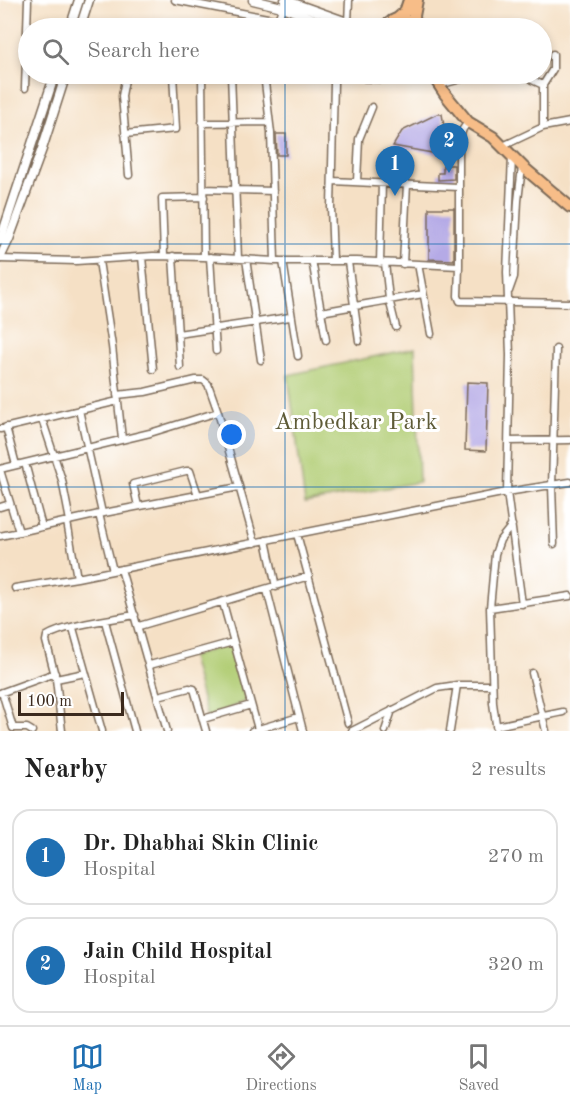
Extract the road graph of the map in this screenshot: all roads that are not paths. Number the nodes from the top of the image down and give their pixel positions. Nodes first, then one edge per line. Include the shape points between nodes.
1 (28, 0) edge
2 (79, 0) edge
3 (89, 0) edge
4 (175, 0) edge
5 (254, 0) edge
6 (349, 0) edge
7 (409, 0) edge
8 (417, 0) edge
9 (284, 2) edge
10 (304, 4) edge
11 (27, 18) edge
12 (73, 18) edge
13 (83, 18) edge
14 (268, 18) edge
15 (279, 18) edge
16 (317, 18) edge
17 (336, 18) edge
18 (348, 18) edge
19 (397, 18) edge
20 (414, 18) edge
21 (553, 54) dead end
22 (552, 71) edge
23 (25, 84) edge
24 (52, 84) edge
25 (63, 84) edge
26 (124, 84) edge
27 (174, 84) edge
28 (202, 84) edge
29 (231, 84) edge
30 (265, 84) edge
31 (334, 84) edge
32 (446, 84) edge
33 (543, 85) edge
34 (440, 86) joint
35 (25, 88) dead end
36 (372, 107) dead end
37 (233, 122) junction
38 (269, 122) junction
39 (468, 122) junction
40 (570, 122) edge
41 (202, 123) junction
42 (543, 127) junction
43 (125, 134) junction
44 (503, 146) junction
45 (512, 156) junction
46 (523, 166) junction
47 (129, 175) dead end
48 (332, 181) junction
49 (357, 182) junction
50 (382, 183) junction
51 (407, 184) junction
52 (458, 187) junction
53 (204, 189) junction
54 (236, 191) junction
55 (273, 191) junction
56 (204, 197) junction
57 (570, 207) edge
58 (4, 239) edge
59 (164, 256) junction
60 (173, 256) junction
61 (142, 257) junction
62 (207, 257) junction
63 (0, 258) edge
64 (238, 259) junction
65 (246, 259) junction
66 (312, 260) junction
67 (99, 261) junction
68 (275, 261) junction
69 (283, 261) junction
70 (333, 261) junction
71 (348, 262) junction
72 (382, 263) junction
73 (403, 264) junction
74 (418, 264) junction
75 (459, 266) junction
76 (509, 291) junction
77 (423, 294) junction
78 (389, 299) junction
79 (509, 301) junction
80 (570, 303) edge
81 (354, 305) junction
82 (321, 312) junction
83 (290, 317) junction
84 (255, 323) junction
85 (396, 327) dead end
86 (215, 329) junction
87 (178, 334) junction
88 (431, 334) dead end
89 (326, 340) dead end
90 (359, 341) dead end
91 (556, 349) dead end
92 (216, 351) dead end
93 (298, 356) dead end
94 (261, 360) dead end
95 (180, 367) dead end
96 (153, 369) dead end
97 (118, 398) junction
98 (79, 410) junction
99 (218, 412) junction
100 (42, 419) junction
101 (3, 428) edge
102 (122, 439) junction
103 (554, 440) junction
104 (570, 440) edge
105 (510, 441) junction
106 (87, 447) junction
107 (54, 456) junction
108 (25, 463) junction
109 (16, 465) junction
110 (0, 469) edge
111 (570, 482) edge
112 (552, 486) junction
113 (239, 487) junction
114 (507, 492) junction
115 (198, 495) junction
116 (10, 504) junction
117 (138, 506) junction
118 (0, 507) edge
119 (100, 514) junction
120 (69, 521) junction
121 (512, 525) junction
122 (42, 527) junction
123 (19, 532) junction
124 (297, 534) junction
125 (0, 536) edge
126 (266, 540) junction
127 (255, 543) junction
128 (554, 544) dead end
129 (121, 569) junction
130 (113, 571) junction
131 (309, 576) junction
132 (77, 578) junction
133 (276, 587) junction
134 (15, 588) dead end
135 (267, 590) junction
136 (570, 596) edge
137 (223, 603) junction
138 (522, 604) junction
139 (490, 608) junction
140 (135, 615) junction
141 (105, 621) junction
142 (139, 626) junction
143 (72, 628) junction
144 (233, 642) junction
145 (150, 665) junction
146 (85, 673) junction
147 (532, 673) dead end
148 (55, 676) junction
149 (457, 685) junction
150 (492, 685) junction
151 (1, 692) edge
152 (158, 696) junction
153 (251, 705) junction
154 (393, 710) junction
155 (563, 712) dead end
156 (9, 715) junction
157 (0, 717) edge
158 (299, 717) junction
159 (542, 717) junction
160 (203, 719) junction
161 (348, 723) dead end
162 (496, 729) edge
163 (255, 730) edge
164 (32, 731) edge
165 (62, 731) edge
166 (102, 731) edge
167 (135, 731) edge
168 (167, 731) edge
169 (206, 731) edge
170 (303, 731) edge
171 (352, 731) edge
172 (385, 731) edge
173 (450, 731) edge
174 (546, 731) edge

1 - 11 street
2 - 12 street
3 - 13 street
4 - 14 street
5 - 9 street
6 - 18 street
7 - 19 main road via 405,12
8 - 20 main road
9 - 10 street
9 - 15 street
9 - 16 street
10 - 17 street
21 - 22 street
23 - 35 street
24 - 58 street
25 - 58 street via 42,150
26 - 43 street
27 - 43 street via 176,129
28 - 41 street
29 - 37 street
30 - 38 street
31 - 48 street
32 - 34 street
33 - 42 street
34 - 39 main road
36 - 49 street via 359,139
37 - 38 street
37 - 41 street
37 - 54 street
38 - 55 street
39 - 44 main road
39 - 52 street via 459,140
40 - 42 street
41 - 53 street
42 - 44 street
43 - 47 street
44 - 45 main road
45 - 46 main road
45 - 76 street
46 - 57 main road
46 - 76 street via 514,277
48 - 49 street
48 - 70 street
49 - 50 street
50 - 51 street
50 - 72 street
51 - 52 street
51 - 73 street
52 - 75 street
53 - 54 street
53 - 56 street
54 - 55 street
54 - 64 street
55 - 68 street
56 - 59 street via 162,198
56 - 62 street
58 - 63 street
59 - 60 street
59 - 61 street
60 - 62 street
60 - 87 street
61 - 67 street
61 - 96 street
62 - 64 street
62 - 86 street
63 - 67 street
64 - 65 street
65 - 68 street
65 - 84 street
66 - 69 street
66 - 70 street
66 - 82 street
67 - 97 street
68 - 69 street
69 - 83 street
70 - 71 street
71 - 72 street
71 - 81 street
72 - 73 street
72 - 78 street
73 - 74 street
74 - 75 street
74 - 77 street
75 - 79 street via 459,300
76 - 79 street
77 - 78 street
77 - 88 street
78 - 81 street
78 - 85 street
79 - 80 street
79 - 105 street
81 - 82 street
81 - 90 street
82 - 89 street
83 - 84 street
83 - 93 street
84 - 86 street
84 - 94 street
86 - 87 street
86 - 92 street
87 - 95 street
91 - 103 street
97 - 98 street
97 - 99 street via 203,380
97 - 102 street
98 - 100 street
98 - 106 street
99 - 102 street
99 - 113 street
100 - 101 street
100 - 107 street
101 - 109 street
102 - 106 street
103 - 104 street
103 - 105 street
103 - 112 street
105 - 114 street
106 - 107 street
106 - 119 street
107 - 108 street
107 - 120 street
108 - 109 street
108 - 122 street
109 - 110 street
110 - 116 street
111 - 112 street
112 - 114 street
112 - 128 street
113 - 115 street
113 - 127 street
114 - 121 street
114 - 124 street
115 - 117 street
115 - 117 street via 190,471 186,471 133,484
116 - 118 street
116 - 123 street
117 - 119 street
119 - 120 street
119 - 130 street
120 - 122 street
120 - 132 street
121 - 138 street
121 - 139 street via 495,554
122 - 123 street
123 - 125 street
124 - 126 street
124 - 131 street
126 - 127 street
126 - 133 street
127 - 129 street
129 - 130 street
129 - 140 street
130 - 132 street
131 - 133 street
131 - 161 street
132 - 134 street
133 - 135 street
135 - 137 street
135 - 158 street
136 - 138 street
137 - 142 street
137 - 144 street
138 - 139 street
139 - 150 street
140 - 141 street
140 - 142 street
141 - 143 street
141 - 167 street
142 - 145 street
143 - 146 street
143 - 148 street via 47,636
144 - 145 street
144 - 153 street
145 - 152 street
146 - 148 street
146 - 166 street
147 - 159 street
148 - 151 street
148 - 165 street
149 - 150 street
149 - 154 street via 438,688
149 - 173 street
150 - 162 street
151 - 156 street
152 - 160 street via 194,689
152 - 168 street
153 - 160 street
153 - 163 street
154 - 171 street
154 - 172 street
155 - 159 street
156 - 157 street
156 - 164 street via 15,730
158 - 163 street
158 - 170 street
159 - 162 street
159 - 174 street
160 - 169 street

